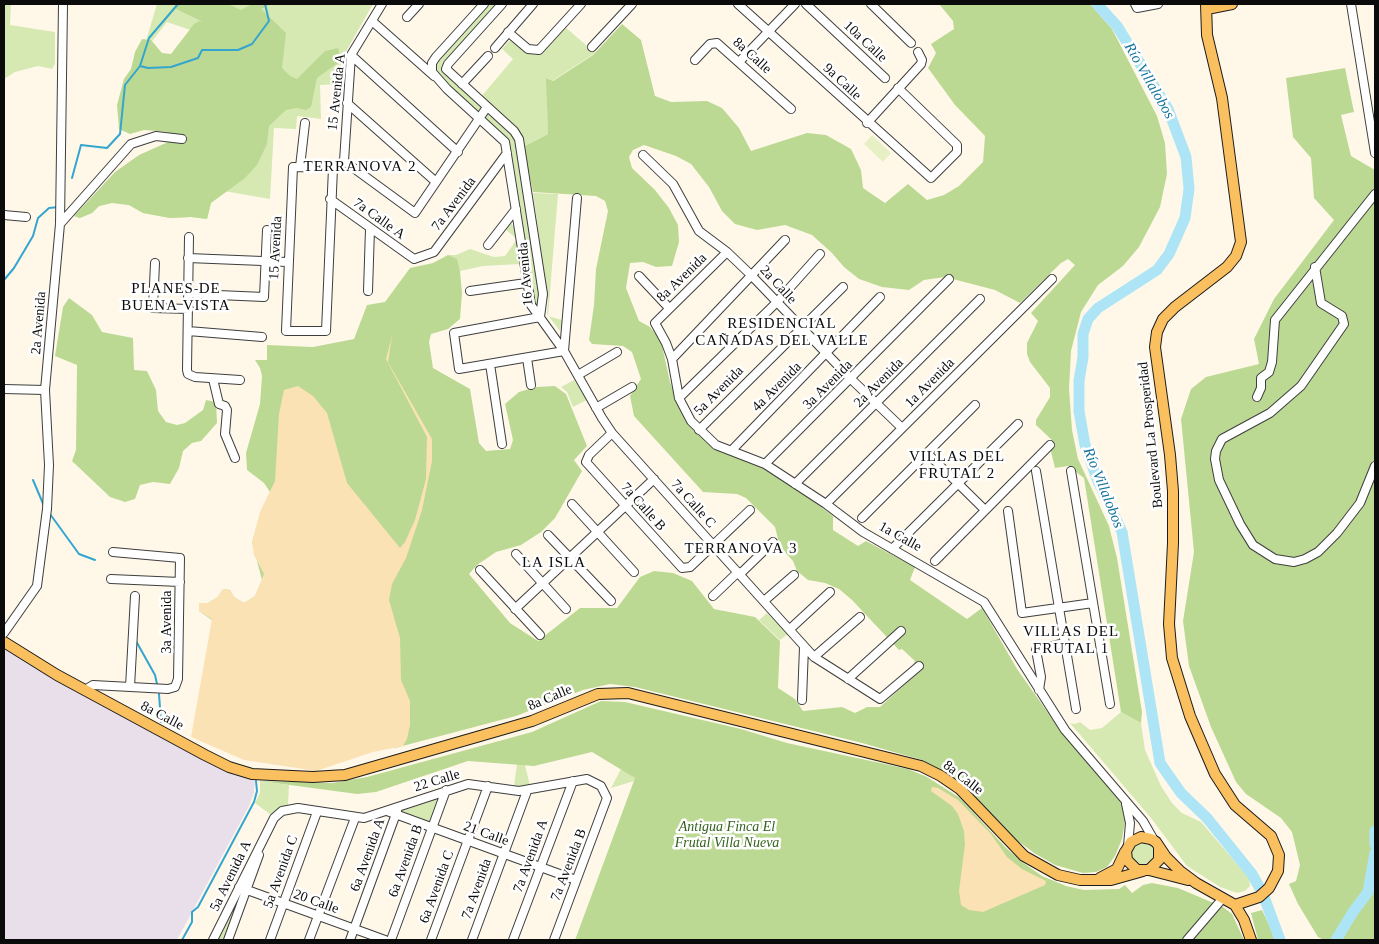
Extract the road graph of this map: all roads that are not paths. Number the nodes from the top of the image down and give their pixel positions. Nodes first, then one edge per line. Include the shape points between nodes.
1 (64, 4) edge
2 (382, 4) edge
3 (419, 4) edge
4 (484, 4) edge
5 (533, 4) edge
6 (581, 4) edge
7 (632, 4) edge
8 (738, 4) edge
9 (795, 4) edge
10 (806, 4) edge
11 (871, 4) edge
12 (1158, 4) edge
13 (1232, 4) edge
14 (1351, 4) edge
15 (499, 5) edge
16 (1220, 5) edge
17 (1137, 6) edge
18 (1206, 7) edge
19 (407, 17) dead end
20 (372, 21) junction
21 (508, 32) junction
22 (768, 32) junction
23 (911, 43) dead end
24 (592, 47) dead end
25 (495, 48) dead end
26 (918, 52) dead end
27 (351, 55) junction
28 (488, 56) dead end
29 (695, 60) dead end
30 (740, 62) junction
31 (435, 77) junction
32 (885, 78) dead end
33 (462, 84) junction
34 (898, 88) junction
35 (347, 103) junction
36 (487, 107) junction
37 (791, 109) dead end
38 (480, 118) junction
39 (305, 122) dead end
40 (867, 122) junction
41 (182, 139) dead end
42 (1374, 151) edge
43 (458, 152) junction
44 (507, 153) junction
45 (643, 154) dead end
46 (344, 161) junction
47 (297, 167) junction
48 (333, 168) junction
49 (436, 182) junction
50 (1375, 194) edge
51 (330, 198) junction
52 (577, 198) dead end
53 (516, 209) junction
54 (4, 215) edge
55 (26, 217) dead end
56 (60, 224) junction
57 (370, 229) junction
58 (267, 230) dead end
59 (189, 237) dead end
60 (784, 240) dead end
61 (488, 246) dead end
62 (727, 252) junction
63 (820, 254) dead end
64 (188, 258) junction
65 (414, 259) joint
66 (266, 261) junction
67 (288, 262) junction
68 (155, 263) dead end
69 (1315, 268) junction
70 (751, 275) junction
71 (638, 276) dead end
72 (949, 279) dead end
73 (1052, 279) dead end
74 (526, 283) junction
75 (843, 287) dead end
76 (368, 291) dead end
77 (470, 291) dead end
78 (195, 294) dead end
79 (880, 297) dead end
80 (980, 299) dead end
81 (777, 302) junction
82 (670, 308) junction
83 (189, 309) junction
84 (540, 317) junction
85 (655, 323) joint
86 (802, 329) junction
87 (188, 331) junction
88 (262, 337) dead end
89 (564, 351) junction
90 (617, 352) dead end
91 (827, 354) junction
92 (527, 358) junction
93 (672, 359) junction
94 (490, 364) junction
95 (578, 375) junction
96 (212, 378) junction
97 (851, 379) junction
98 (240, 380) dead end
99 (531, 384) dead end
100 (632, 387) dead end
101 (4, 389) edge
102 (45, 390) junction
103 (1257, 397) dead end
104 (679, 398) junction
105 (877, 403) junction
106 (975, 405) dead end
107 (596, 408) junction
108 (1018, 424) dead end
109 (902, 428) junction
110 (699, 430) junction
111 (612, 433) junction
112 (502, 444) dead end
113 (1050, 445) dead end
114 (732, 450) junction
115 (927, 453) junction
116 (235, 458) dead end
117 (764, 464) junction
118 (1375, 466) edge
119 (1036, 471) dead end
120 (1071, 472) dead end
121 (654, 479) junction
122 (957, 483) junction
123 (795, 484) junction
124 (572, 504) dead end
125 (826, 504) junction
126 (625, 507) junction
127 (750, 510) dead end
128 (985, 510) junction
129 (1008, 511) dead end
130 (862, 518) dead end
131 (598, 533) junction
132 (548, 535) dead end
133 (773, 542) dead end
134 (713, 545) junction
135 (892, 549) junction
136 (113, 552) dead end
137 (516, 554) dead end
138 (570, 558) junction
139 (935, 561) dead end
140 (480, 570) dead end
141 (634, 572) dead end
142 (739, 573) junction
143 (794, 575) dead end
144 (111, 579) dead end
145 (180, 582) junction
146 (543, 584) junction
147 (830, 592) dead end
148 (136, 596) dead end
149 (713, 596) dead end
150 (611, 601) dead end
151 (764, 601) junction
152 (1093, 603) junction
153 (566, 609) dead end
154 (1058, 609) junction
155 (515, 610) junction
156 (860, 617) dead end
157 (790, 629) junction
158 (900, 631) dead end
159 (4, 634) edge
160 (540, 635) dead end
161 (4, 642) edge
162 (1064, 643) junction
163 (804, 647) junction
164 (814, 656) junction
165 (919, 666) dead end
166 (848, 679) junction
167 (130, 686) junction
168 (85, 690) junction
169 (1039, 690) junction
170 (802, 700) dead end
171 (1110, 704) dead end
172 (1076, 709) dead end
173 (573, 781) junction
174 (488, 786) junction
175 (446, 790) junction
176 (527, 791) junction
177 (607, 798) joint
178 (1124, 800) junction
179 (399, 806) junction
180 (387, 811) junction
181 (317, 812) junction
182 (396, 814) junction
183 (356, 818) junction
184 (271, 823) joint
185 (432, 827) junction
186 (468, 840) junction
187 (1157, 845) junction
188 (1127, 849) junction
189 (504, 853) junction
190 (540, 867) junction
191 (1146, 870) junction
192 (576, 880) junction
193 (1096, 880) junction
194 (1196, 883) junction
195 (243, 889) junction
196 (1222, 898) junction
197 (283, 903) junction
198 (1240, 903) junction
199 (318, 916) junction
200 (354, 929) junction
201 (213, 940) edge
202 (228, 940) edge
203 (270, 940) edge
204 (310, 940) edge
205 (350, 940) edge
206 (385, 940) edge
207 (391, 940) edge
208 (431, 940) edge
209 (472, 940) edge
210 (513, 940) edge
211 (554, 940) edge
212 (1187, 940) edge
213 (1251, 940) edge

1 - 56 street, 2a Avenida
2 - 20 street, 15 Avenida A
3 - 19 street
4 - 31 street via 434,59
5 - 21 street
6 - 21 street via 536,51 528,49
7 - 24 street
8 - 22 street, 9a Calle
9 - 22 street
10 - 32 street, 10a Calle
11 - 23 street
12 - 17 street
13 - 16 main road
14 - 42 street
15 - 33 street, 16 Avenida via 447,65 447,71
16 - 18 main road
18 - 198 main road, Boulevard La Prosperidad via 1207,35 1222,98 1241,242 1227,267 1170,312 1156,337 1174,508 1169,644 1187,707 1211,766 1232,801 1274,840 1279,855 1276,876 1263,894
20 - 27 street, 15 Avenida A
20 - 31 street, 16 Avenida
21 - 25 street
22 - 30 street
22 - 40 street, 9a Calle
26 - 34 street via 922,62
27 - 35 street, 15 Avenida A
27 - 43 street
28 - 33 street
29 - 30 street, 8a Calle via 714,42
30 - 37 street, 8a Calle
31 - 38 street, 16 Avenida
33 - 36 street, 16 Avenida
34 - 40 street
34 - 40 street, 9a Calle via 958,148 929,178
35 - 46 street, 15 Avenida A
35 - 49 street
36 - 38 street
36 - 84 street, 16 Avenida via 514,131 520,141 543,294
38 - 43 street
38 - 44 street, 16 Avenida via 504,140
39 - 47 street, 15 Avenida
41 - 56 street via 156,136 131,144
43 - 49 street
44 - 53 street, 16 Avenida
44 - 65 street, 7a Avenida via 434,252
45 - 62 street, 2a Calle via 673,184 700,231
46 - 48 street
46 - 49 street via 415,213
47 - 48 street
47 - 67 street, 15 Avenida
48 - 51 street
50 - 69 street
51 - 57 street, 7a Calle A
51 - 67 street, 15 Avenida via 326,331 286,331
52 - 89 street
53 - 61 street
53 - 74 street, 16 Avenida
54 - 55 street
56 - 102 street, 2a Avenida
57 - 65 street, 7a Calle A
57 - 76 street
58 - 66 street
59 - 64 street
60 - 70 street
62 - 70 street, 2a Calle
62 - 82 street, 8a Avenida
63 - 81 street
64 - 66 street
64 - 83 street
66 - 67 street
66 - 78 street via 264,297
68 - 83 street via 153,308
69 - 103 street via 1275,320 1272,362 1269,372 1261,378
69 - 118 street via 1321,303 1342,316 1344,324 1301,386 1270,413 1222,439 1215,459 1217,473 1253,545 1276,560 1294,562 1318,552 1337,533 1360,503
70 - 81 street, 2a Calle
70 - 93 street
71 - 82 street
72 - 97 street, 3a Avenida
73 - 109 street, 1a Avenida
74 - 77 street
74 - 84 street, 16 Avenida via 531,305
75 - 86 street, 5a Avenida
79 - 91 street, 4a Avenida
80 - 105 street, 2a Avenida
81 - 86 street, 2a Calle
81 - 104 street
82 - 85 street, 8a Avenida
83 - 87 street
84 - 89 street, 7a Calle C
84 - 94 street via 454,333 460,369
85 - 93 street, 1a Calle
86 - 91 street, 2a Calle
86 - 110 street, 5a Avenida
87 - 88 street
87 - 96 street via 188,374
89 - 92 street
89 - 95 street, 7a Calle C
90 - 95 street
91 - 97 street, 2a Calle
91 - 114 street, 4a Avenida
92 - 94 street
92 - 99 street
93 - 104 street, 1a Calle
94 - 112 street
95 - 107 street, 7a Calle C
96 - 98 street
96 - 116 street via 219,404 227,410 225,434
97 - 105 street, 2a Calle
97 - 117 street, 3a Avenida
100 - 107 street
101 - 102 street
102 - 159 street, 2a Avenida via 49,465 47,512 37,586
104 - 110 street, 1a Calle
105 - 109 street, 2a Calle
105 - 123 street, 2a Avenida
106 - 115 street
107 - 111 street, 7a Calle C
108 - 122 street
109 - 125 street, 1a Avenida
110 - 114 street, 1a Calle via 716,445
111 - 121 street, 7a Calle C
111 - 126 street, 7a Calle B via 586,460
113 - 128 street
114 - 117 street, 1a Calle
115 - 122 street
115 - 130 street
117 - 123 street, 1a Calle
119 - 154 street
120 - 152 street
121 - 126 street
121 - 134 street, 7a Calle C
122 - 128 street
122 - 135 street
123 - 125 street, 1a Calle
124 - 131 street
125 - 135 street, 1a Calle
126 - 131 street
126 - 134 street, 7a Calle B via 685,569
127 - 134 street
128 - 139 street
129 - 154 street via 1022,613
131 - 138 street
131 - 141 street
132 - 138 street
133 - 142 street
134 - 142 street, 7a Calle C
135 - 169 street, 1a Calle via 984,602
136 - 145 street, 3a Avenida via 180,558
137 - 146 street
138 - 146 street
138 - 150 street
140 - 155 street
142 - 149 street
142 - 151 street, 7a Calle C
143 - 151 street
144 - 145 street
145 - 167 street, 3a Avenida via 179,673 176,685 166,689
146 - 153 street
146 - 155 street
147 - 157 street
148 - 167 street
151 - 157 street, 7a Calle C
152 - 154 street
152 - 171 street
154 - 162 street
155 - 160 street
156 - 164 street
157 - 163 street, 7a Calle C
158 - 166 street
161 - 168 main road, 8a Calle
162 - 169 street via 1036,650 1041,677
162 - 172 street
163 - 164 street, 7a Calle C
163 - 170 street
164 - 166 street, 7a Calle C
165 - 166 street, 7a Calle C via 880,699
167 - 168 street via 92,686
168 - 193 main road, 8a Calle via 236,769 257,774 313,777 345,775 415,755 541,718 598,694 636,694 921,766 960,789 1031,861 1066,878
169 - 178 street, 1a Calle via 1065,730
173 - 176 street, 22 Calle
173 - 177 street, 22 Calle via 593,781 604,789
173 - 190 street, 7a Avenida A
174 - 175 street, 22 Calle via 468,784
174 - 176 street, 22 Calle
174 - 186 street, 6a Avenida C
175 - 179 street, 22 Calle
175 - 185 street, 6a Avenida B
176 - 189 street, 7a Avenida
177 - 192 street, 7a Avenida B
178 - 187 street, 1a Calle via 1143,821
178 - 188 street, 1a Calle via 1130,823
179 - 180 street, 22 Calle
179 - 182 street, 6a Avenida A
180 - 182 street, 21 Calle
180 - 183 street, 22 Calle
181 - 183 street, 22 Calle
181 - 184 street, 22 Calle via 288,809 277,814
181 - 197 street, 5a Avenida C
182 - 185 street, 21 Calle
182 - 200 street, 6a Avenida A
183 - 199 street
184 - 195 street, 5a Avenida A
185 - 186 street, 21 Calle
185 - 207 street, 6a Avenida B
186 - 189 street, 21 Calle
186 - 208 street, 6a Avenida C
187 - 188 main road via 1149,838 1141,837 1133,840
187 - 191 main road via 1159,860
187 - 194 main road, 1a Calle
188 - 191 main road via 1130,865
188 - 193 main road via 1120,865
189 - 190 street, 21 Calle
189 - 209 street, 7a Avenida
190 - 192 street, 21 Calle
190 - 210 street, 7a Avenida A
191 - 193 main road, 8a Calle via 1120,878
191 - 194 main road, 1a Calle
192 - 211 street, 7a Avenida B
194 - 196 main road, 1a Calle
195 - 197 street, 20 Calle
195 - 201 street, 5a Avenida A
195 - 202 street
196 - 198 main road, 1a Calle
196 - 212 street
197 - 199 street, 20 Calle
197 - 203 street, 5a Avenida C
198 - 213 main road
199 - 200 street, 20 Calle
199 - 204 street
200 - 205 street, 6a Avenida A
200 - 206 street, 20 Calle

